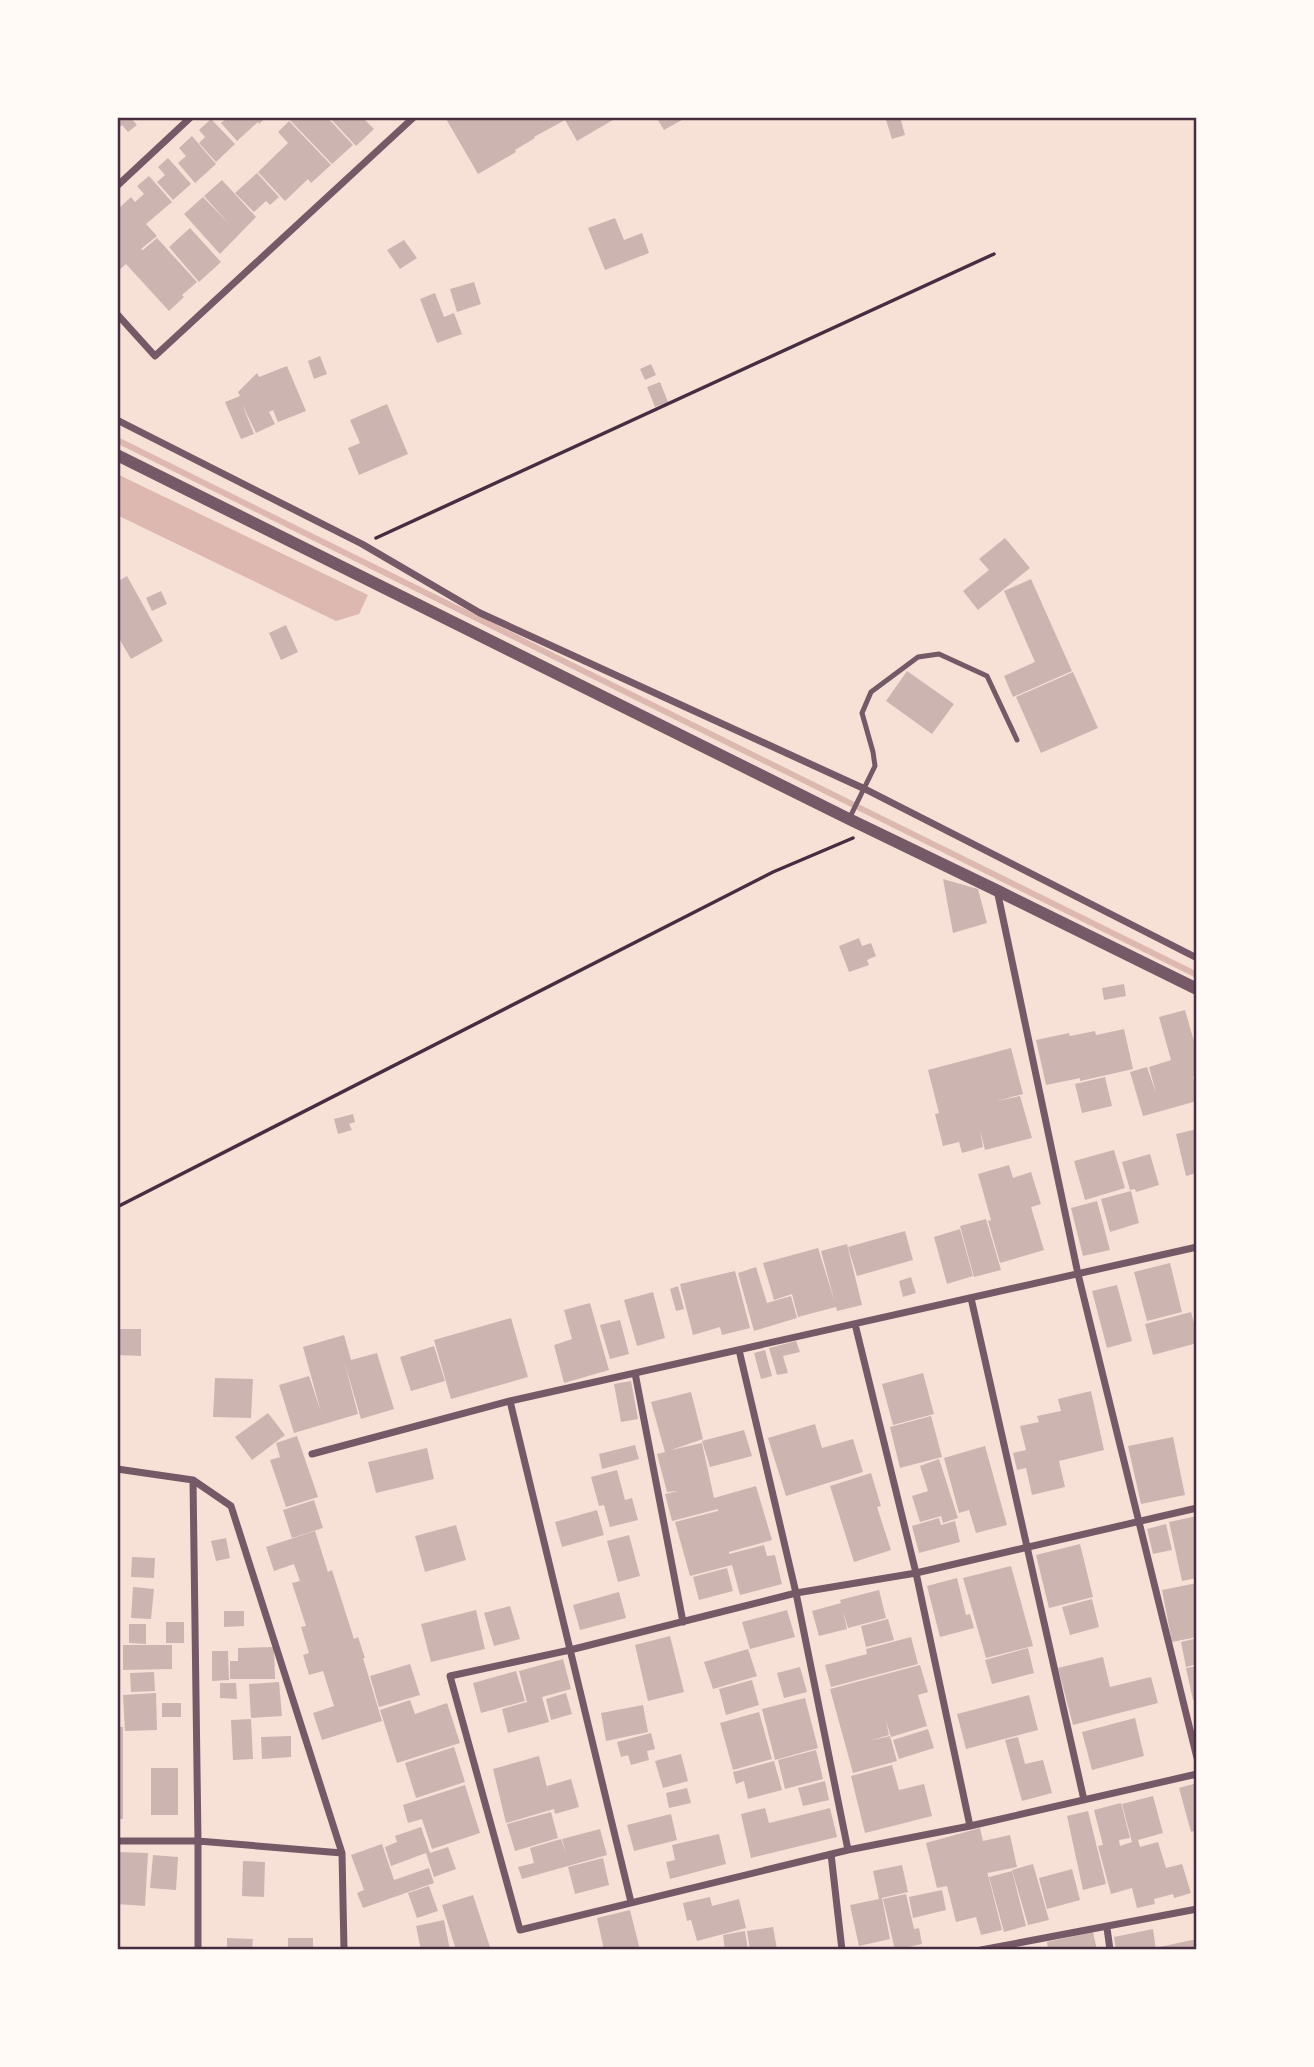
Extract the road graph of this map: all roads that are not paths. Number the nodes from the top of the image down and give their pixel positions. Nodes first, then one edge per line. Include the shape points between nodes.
1 (191, 117) edge
2 (414, 117) edge
3 (117, 186) edge
4 (117, 314) edge
5 (117, 419) edge
6 (117, 455) edge
7 (1017, 740) dead end
8 (865, 789) junction
9 (850, 817) junction
10 (996, 890) junction
11 (1197, 958) edge
12 (1197, 989) edge
13 (1197, 1247) edge
14 (1078, 1274) junction
15 (971, 1298) junction
16 (855, 1324) junction
17 (739, 1350) junction
18 (635, 1373) junction
19 (510, 1401) junction
20 (312, 1454) dead end
21 (117, 1469) edge
22 (193, 1480) junction
23 (1197, 1508) edge
24 (1139, 1522) junction
25 (1026, 1548) junction
26 (916, 1573) junction
27 (796, 1593) junction
28 (683, 1622) junction
29 (570, 1650) junction
30 (1197, 1758) edge
31 (1197, 1774) edge
32 (1084, 1800) junction
33 (970, 1826) junction
34 (117, 1841) edge
35 (198, 1841) junction
36 (848, 1850) junction
37 (342, 1853) junction
38 (831, 1854) junction
39 (631, 1902) junction
40 (1197, 1909) edge
41 (1107, 1928) junction
42 (997, 1948) edge
43 (198, 1950) edge
44 (344, 1950) edge
45 (842, 1950) edge
46 (982, 1950) edge
47 (1110, 1950) edge

1 - 3 street
2 - 4 street via 155,356
5 - 8 street via 362,544 480,613
6 - 9 street
7 - 8 lane via 987,676 939,654 918,657 871,692 862,713 875,766
8 - 9 lane
8 - 11 street
9 - 10 street
10 - 12 street
10 - 14 street
13 - 14 street
14 - 15 street
14 - 24 street
15 - 16 street
15 - 25 street
16 - 17 street
16 - 26 street
17 - 18 street
17 - 27 street
18 - 19 street
18 - 28 street
19 - 20 street
19 - 29 street
21 - 22 street
22 - 35 street
22 - 37 street via 231,1506
23 - 24 street
24 - 25 street
24 - 30 street
25 - 26 street
25 - 32 street
26 - 27 street
26 - 33 street
27 - 28 street
27 - 36 street
28 - 29 street
29 - 39 street
29 - 39 street via 450,1676 520,1930
31 - 32 street
32 - 33 street
33 - 36 street
34 - 35 street
35 - 37 street
35 - 43 street
36 - 38 street
37 - 44 street
38 - 39 street
38 - 45 street
40 - 41 street
41 - 42 street
41 - 47 street
42 - 46 street

